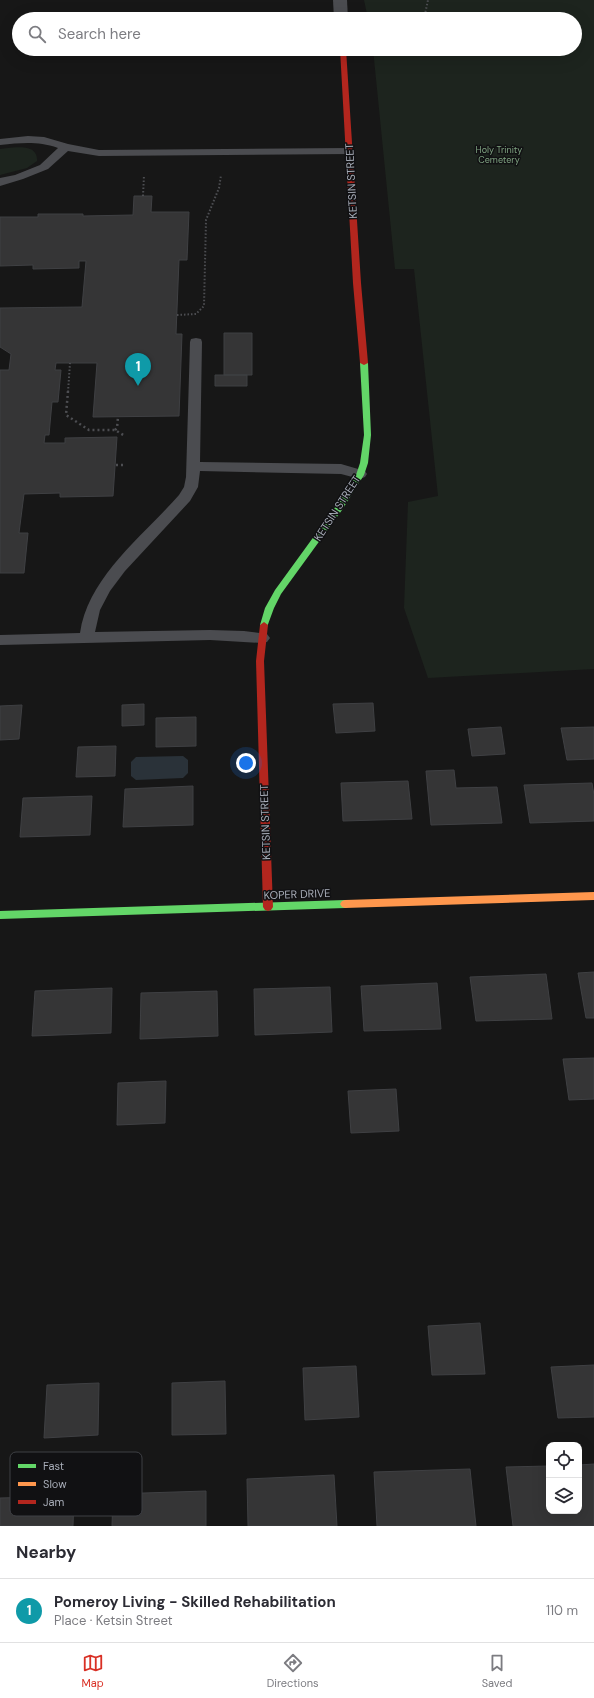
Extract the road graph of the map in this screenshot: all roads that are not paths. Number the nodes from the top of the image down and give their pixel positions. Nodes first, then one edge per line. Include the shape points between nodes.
1 (340, 0) edge
2 (341, 12) edge
3 (343, 56) edge
4 (0, 142) edge
5 (66, 147) junction
6 (349, 151) junction
7 (0, 182) edge
8 (196, 342) dead end
9 (193, 466) junction
10 (360, 474) junction
11 (87, 637) junction
12 (262, 638) junction
13 (0, 640) edge
14 (594, 896) edge
15 (268, 907) junction
16 (0, 915) edge

1 - 2 street
3 - 6 street, KETSIN STREET
4 - 5 lane via 44,140
5 - 6 lane via 99,153
5 - 7 lane via 44,167
6 - 10 street, KETSIN STREET via 367,411 367,440
8 - 9 lane
9 - 10 lane via 340,469
9 - 11 lane via 191,487 185,498 106,582 91,610
10 - 12 street, KETSIN STREET via 346,498 276,594 266,617
11 - 12 lane via 223,635
11 - 13 lane
12 - 15 street, KETSIN STREET via 260,661
14 - 15 street, KOPER DRIVE
15 - 16 street, KOPER DRIVE

